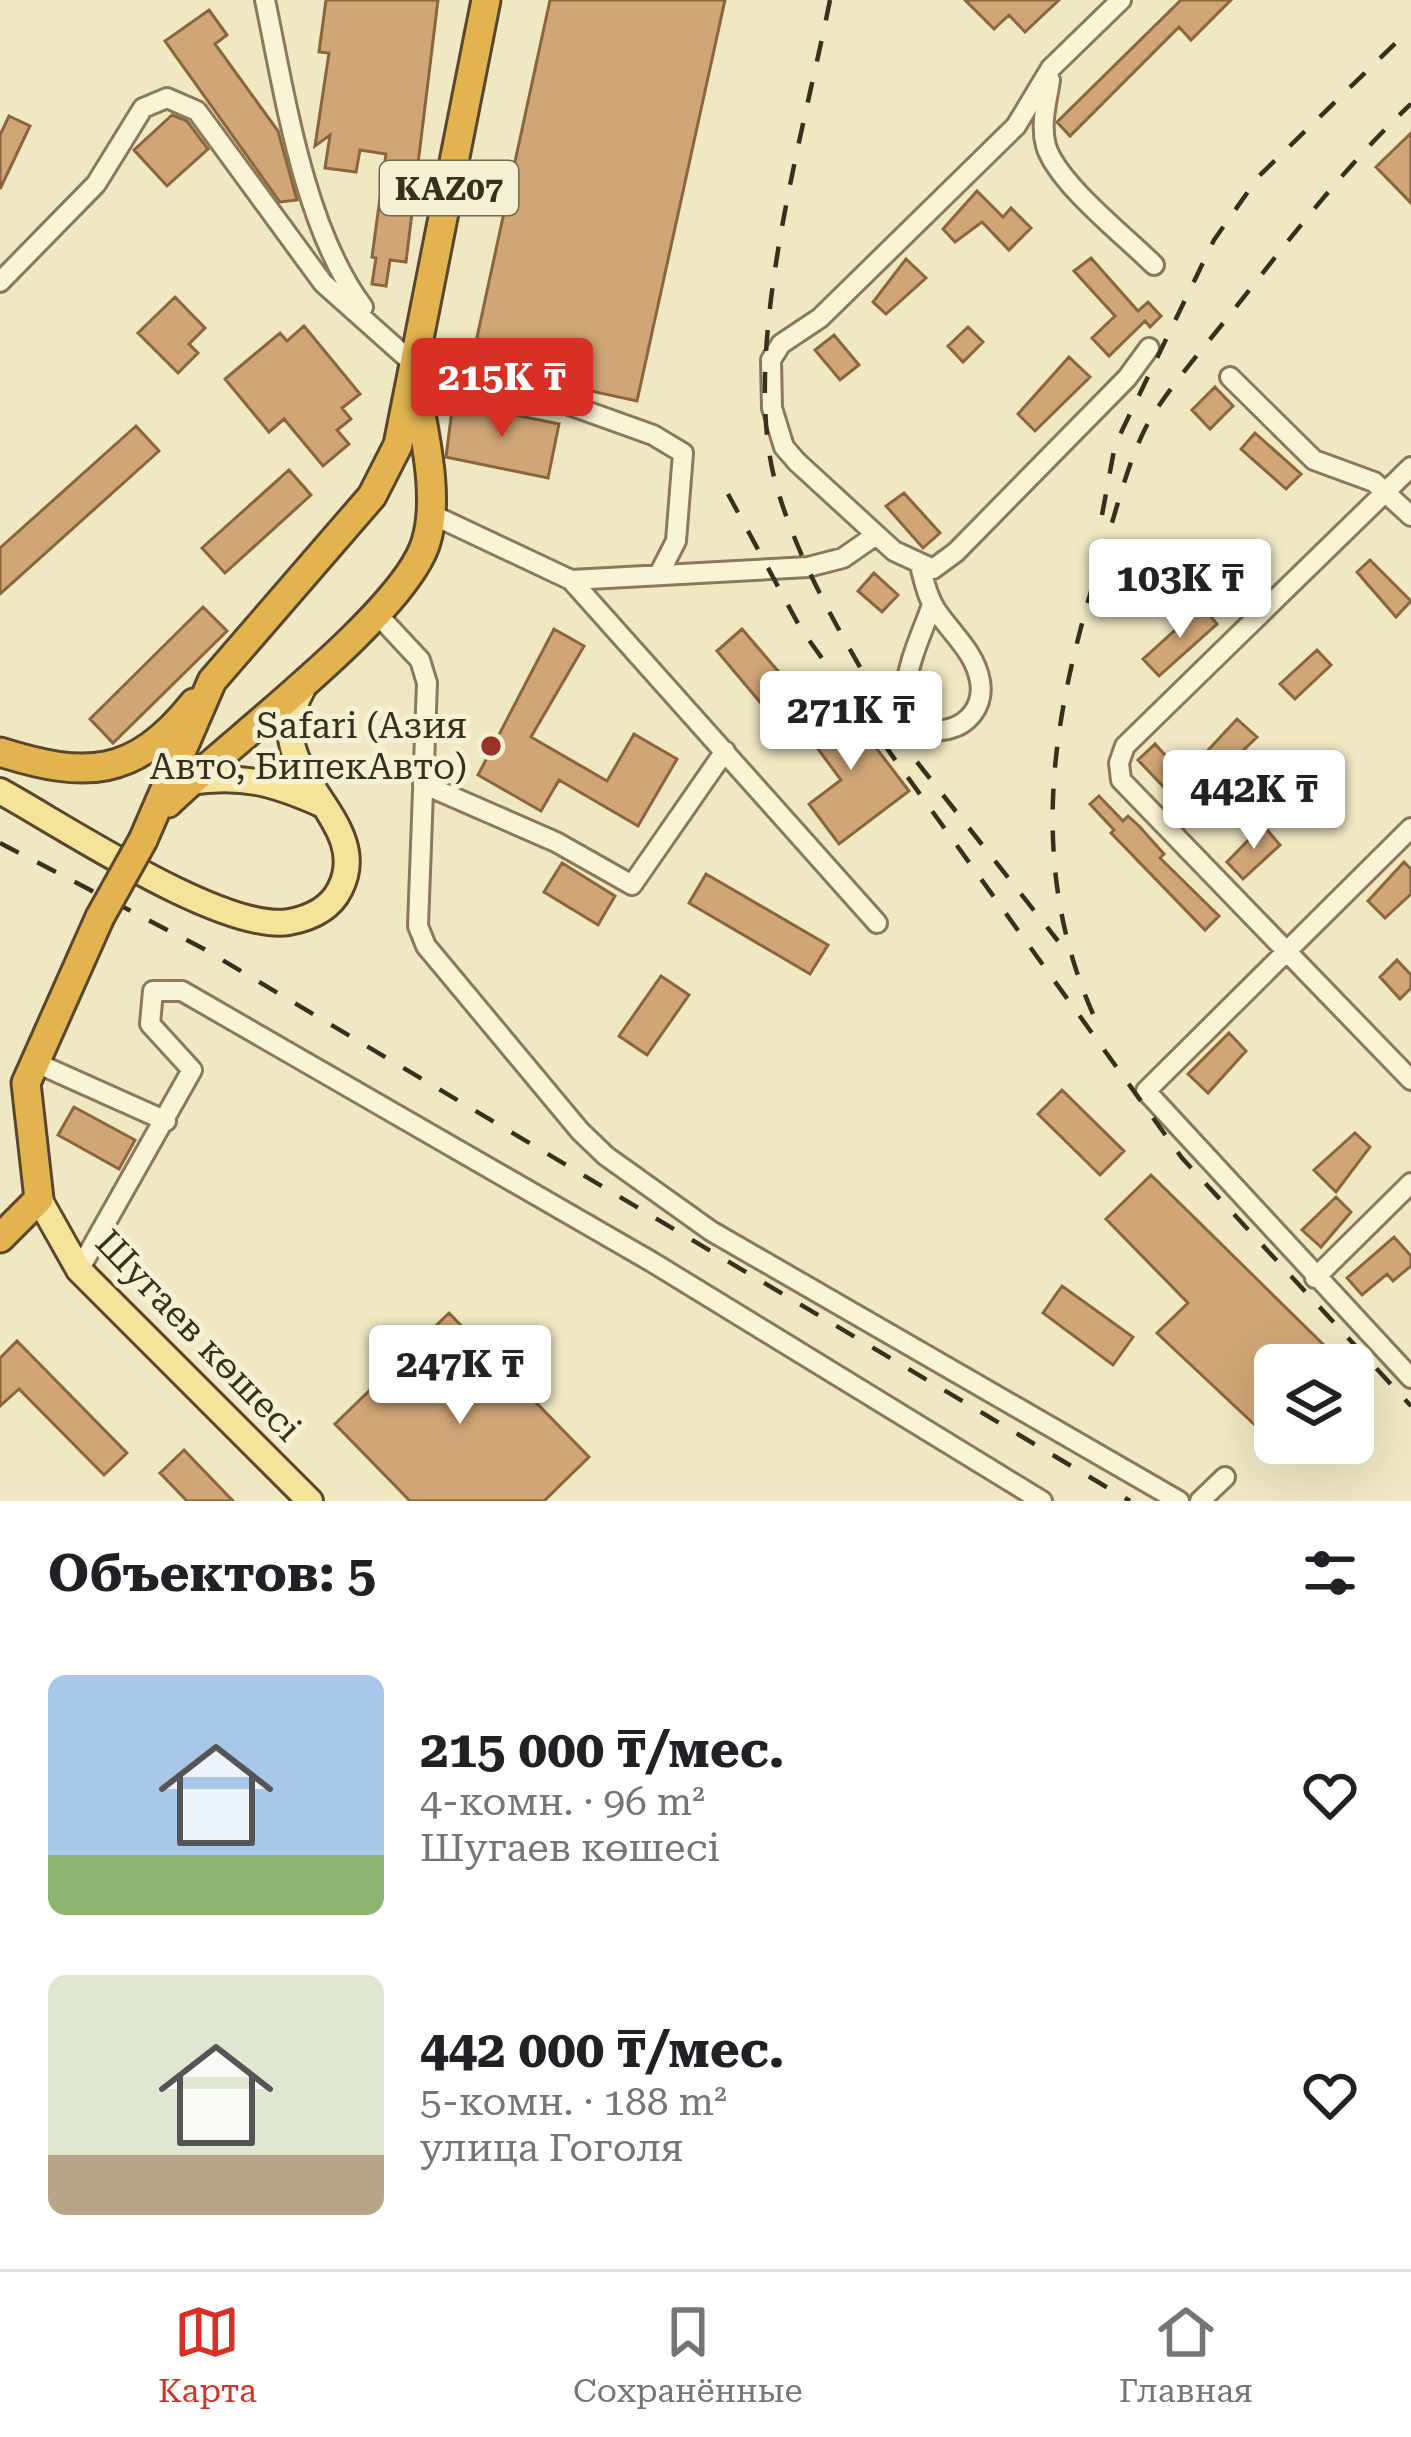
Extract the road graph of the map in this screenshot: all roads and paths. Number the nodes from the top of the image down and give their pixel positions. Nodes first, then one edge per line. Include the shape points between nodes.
1 (265, 0) edge
2 (486, 0) edge
3 (1121, 0) edge
4 (1052, 68) junction
5 (1154, 265) dead end
6 (0, 282) edge
7 (388, 340) junction
8 (1149, 347) dead end
9 (414, 371) junction
10 (1230, 377) dead end
11 (518, 386) dead end
12 (1411, 467) edge
13 (1385, 492) junction
14 (372, 496) junction
15 (431, 514) junction
16 (1411, 516) edge
17 (876, 535) junction
18 (920, 566) junction
19 (659, 574) junction
20 (571, 580) junction
21 (932, 605) junction
22 (376, 613) junction
23 (310, 675) junction
24 (212, 681) junction
25 (259, 724) junction
26 (725, 751) junction
27 (0, 752) edge
28 (189, 782) junction
29 (423, 784) junction
30 (0, 791) edge
31 (321, 804) junction
32 (157, 813) junction
33 (1411, 828) edge
34 (877, 922) dead end
35 (1283, 953) junction
36 (32, 1061) junction
37 (1411, 1080) edge
38 (166, 1120) junction
39 (1411, 1184) edge
40 (39, 1198) junction
41 (0, 1238) edge
42 (80, 1270) junction
43 (1315, 1278) junction
44 (1411, 1378) edge
45 (1225, 1477) dead end
46 (310, 1501) edge
47 (1042, 1501) edge
48 (1179, 1501) edge
49 (1200, 1501) edge

1 - 7 street via 290,122 340,275
2 - 9 highway, Шугаев көшесі / KAZ07
3 - 4 street
4 - 5 street via 1042,128 1047,150
4 - 17 street via 1016,125 771,360 784,447
6 - 7 street via 96,184 143,108 167,98 197,111 323,283
7 - 9 street
8 - 18 street via 956,552 933,569
9 - 14 highway, Шугаев көшесі / KAZ07 via 398,446
9 - 15 highway, Шугаев көшесі / KAZ07
10 - 13 street via 1314,460
11 - 19 street via 683,453 676,541
12 - 13 street
13 - 16 street
13 - 35 street via 1125,746 1119,763 1121,781
14 - 15 highway via 390,488 410,493
14 - 24 highway, Шугаев көшесі / KAZ07
15 - 20 street
15 - 22 highway, Шугаев көшесі / KAZ07 via 418,562
17 - 18 street
17 - 19 street via 843,558 808,566
18 - 21 street
19 - 20 street
20 - 26 street
21 - 21 street via 973,659 981,685 975,712 952,730 930,731 908,705
22 - 23 highway, Шугаев көшесі / KAZ07
22 - 29 street via 420,660 427,683
23 - 25 highway, Шугаев көшесі / KAZ07
23 - 31 main road via 291,709 292,747
24 - 25 highway via 210,705 220,720
24 - 27 highway via 155,745 107,768 79,772
24 - 32 highway, Шугаев көшесі / KAZ07
25 - 28 highway, KAZ07
26 - 29 street via 632,885
26 - 34 street
28 - 31 main road via 233,775
28 - 32 highway, Шугаев көшесі
29 - 48 street via 417,906 426,946 606,1156 711,1231
30 - 31 main road via 195,899 282,924 325,908 344,880 343,837
32 - 36 highway, Шугаев көшесі / KAZ07, bridge
33 - 35 street
35 - 37 street
35 - 43 street via 1146,1091
36 - 38 street
36 - 40 highway, Шугаев көшесі / KAZ07 via 26,1083
38 - 42 street
38 - 47 street via 192,1070 150,1024 153,991 182,991 652,1262
39 - 43 street
40 - 41 highway
40 - 42 main road, Шугаев көшесі
42 - 46 main road, Шугаев көшесі
43 - 44 street
45 - 49 street

